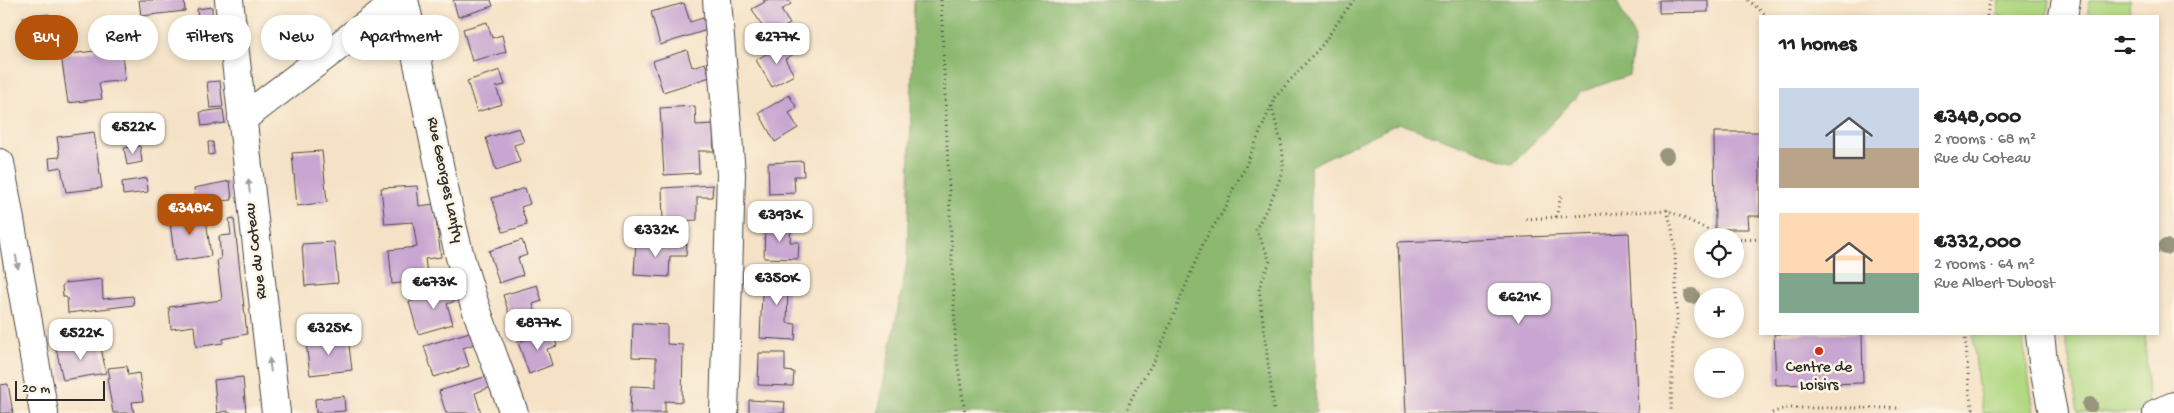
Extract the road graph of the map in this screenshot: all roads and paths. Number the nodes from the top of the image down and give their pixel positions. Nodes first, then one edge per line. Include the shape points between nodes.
1 (230, 0) edge
2 (399, 0) edge
3 (404, 0) edge
4 (717, 0) edge
5 (941, 0) edge
6 (1353, 0) edge
7 (1748, 0) edge
8 (1990, 0) edge
9 (2066, 0) edge
10 (1766, 15) edge
11 (1987, 15) edge
12 (2063, 15) edge
13 (1272, 105) junction
14 (242, 119) junction
15 (0, 163) edge
16 (1561, 196) dead end
17 (1667, 210) junction
18 (1556, 217) junction
19 (1526, 219) dead end
20 (1704, 228) edge
21 (1759, 239) edge
22 (1744, 240) edge
23 (2174, 251) edge
24 (2159, 252) edge
25 (1965, 335) edge
26 (2040, 335) edge
27 (2174, 406) edge
28 (1899, 408) dead end
29 (1818, 411) edge
30 (44, 413) edge
31 (276, 413) edge
32 (514, 413) edge
33 (724, 413) edge
34 (965, 413) edge
35 (1125, 413) edge
36 (1274, 413) edge
37 (1671, 413) edge
38 (1772, 413) edge
39 (1974, 413) edge
40 (2053, 413) edge
41 (2157, 413) edge

1 - 14 street, Rue du Coteau
2 - 14 street
3 - 32 street, Rue Georges Lanfry via 454,234
4 - 33 street via 732,174
5 - 34 path via 956,353
6 - 13 path via 1323,44 1275,97
7 - 10 path
8 - 11 path
9 - 12 street
13 - 35 path via 1226,207 1204,241 1156,358
13 - 36 path via 1283,165 1256,229 1270,261 1259,288
31 -> 14 street, Rue du Coteau
15 -> 30 street
16 - 18 path
17 - 18 path
17 - 20 path
17 - 37 path via 1675,248 1677,326 1673,339
18 - 19 path
21 - 22 path
23 - 24 path
25 - 39 path
26 - 40 street
27 - 41 street
28 - 29 path
29 - 38 path via 1785,408

